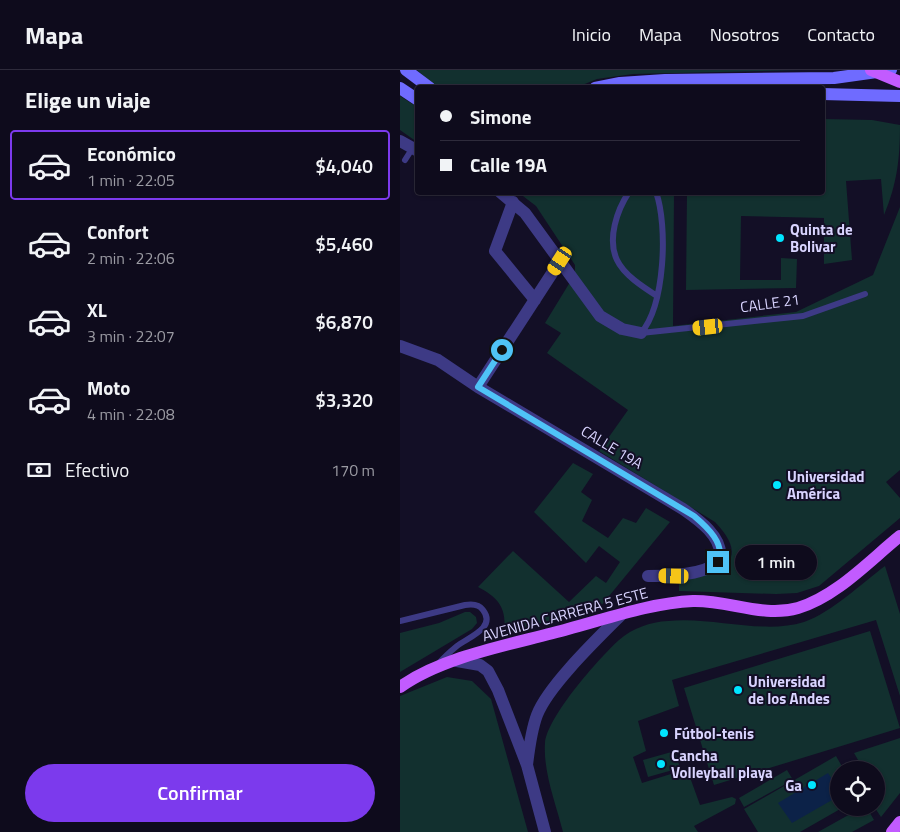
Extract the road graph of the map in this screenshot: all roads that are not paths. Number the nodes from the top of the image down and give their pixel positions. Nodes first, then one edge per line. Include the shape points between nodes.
1 (406, 70) edge
2 (891, 70) edge
3 (873, 71) edge
4 (900, 82) edge
5 (426, 85) edge
6 (615, 85) edge
7 (400, 88) edge
8 (825, 94) edge
9 (900, 96) edge
10 (415, 98) edge
11 (400, 141) edge
12 (415, 150) edge
13 (405, 160) dead end
14 (504, 195) edge
15 (627, 195) edge
16 (657, 195) edge
17 (513, 202) junction
18 (560, 261) junction
19 (865, 294) dead end
20 (657, 296) junction
21 (534, 300) junction
22 (641, 333) junction
23 (400, 346) edge
24 (478, 387) junction
25 (900, 536) edge
26 (648, 576) dead end
27 (621, 615) junction
28 (400, 621) edge
29 (458, 661) junction
30 (431, 669) junction
31 (400, 687) edge
32 (527, 765) junction
33 (900, 822) edge
34 (545, 832) edge
35 (892, 832) edge

1 - 5 street
2 - 3 street
3 - 4 main road
3 - 6 street via 834,78 641,81
7 - 10 street
8 - 9 street
11 - 12 street
12 - 13 lane
14 - 17 street, CALLE 21
15 - 20 lane via 616,217 614,248 617,260 641,285
16 - 20 lane via 664,234
17 - 18 street, CALLE 21 via 525,213
17 - 21 street via 495,251
18 - 21 street
18 - 22 street, CALLE 21 via 600,316 622,329
19 - 22 lane, CALLE 21 via 803,316
20 - 22 lane via 650,322
21 - 24 street
23 - 24 street, CALLE 19A via 438,360
24 - 26 street, CALLE 19A via 683,509 702,522 720,547 720,558 714,565 682,575
25 - 27 main road, AVENIDA CARRERA 5 ESTE via 830,592 800,608 771,611 692,601
27 - 29 main road, AVENIDA CARRERA 5 ESTE
27 - 32 street via 544,702 533,729
28 - 30 lane via 465,605 475,605 483,610 486,618 482,630 456,646
29 - 30 main road, AVENIDA CARRERA 5 ESTE
29 - 32 street via 488,671
30 - 31 main road, AVENIDA CARRERA 5 ESTE
32 - 34 street
33 - 35 main road

